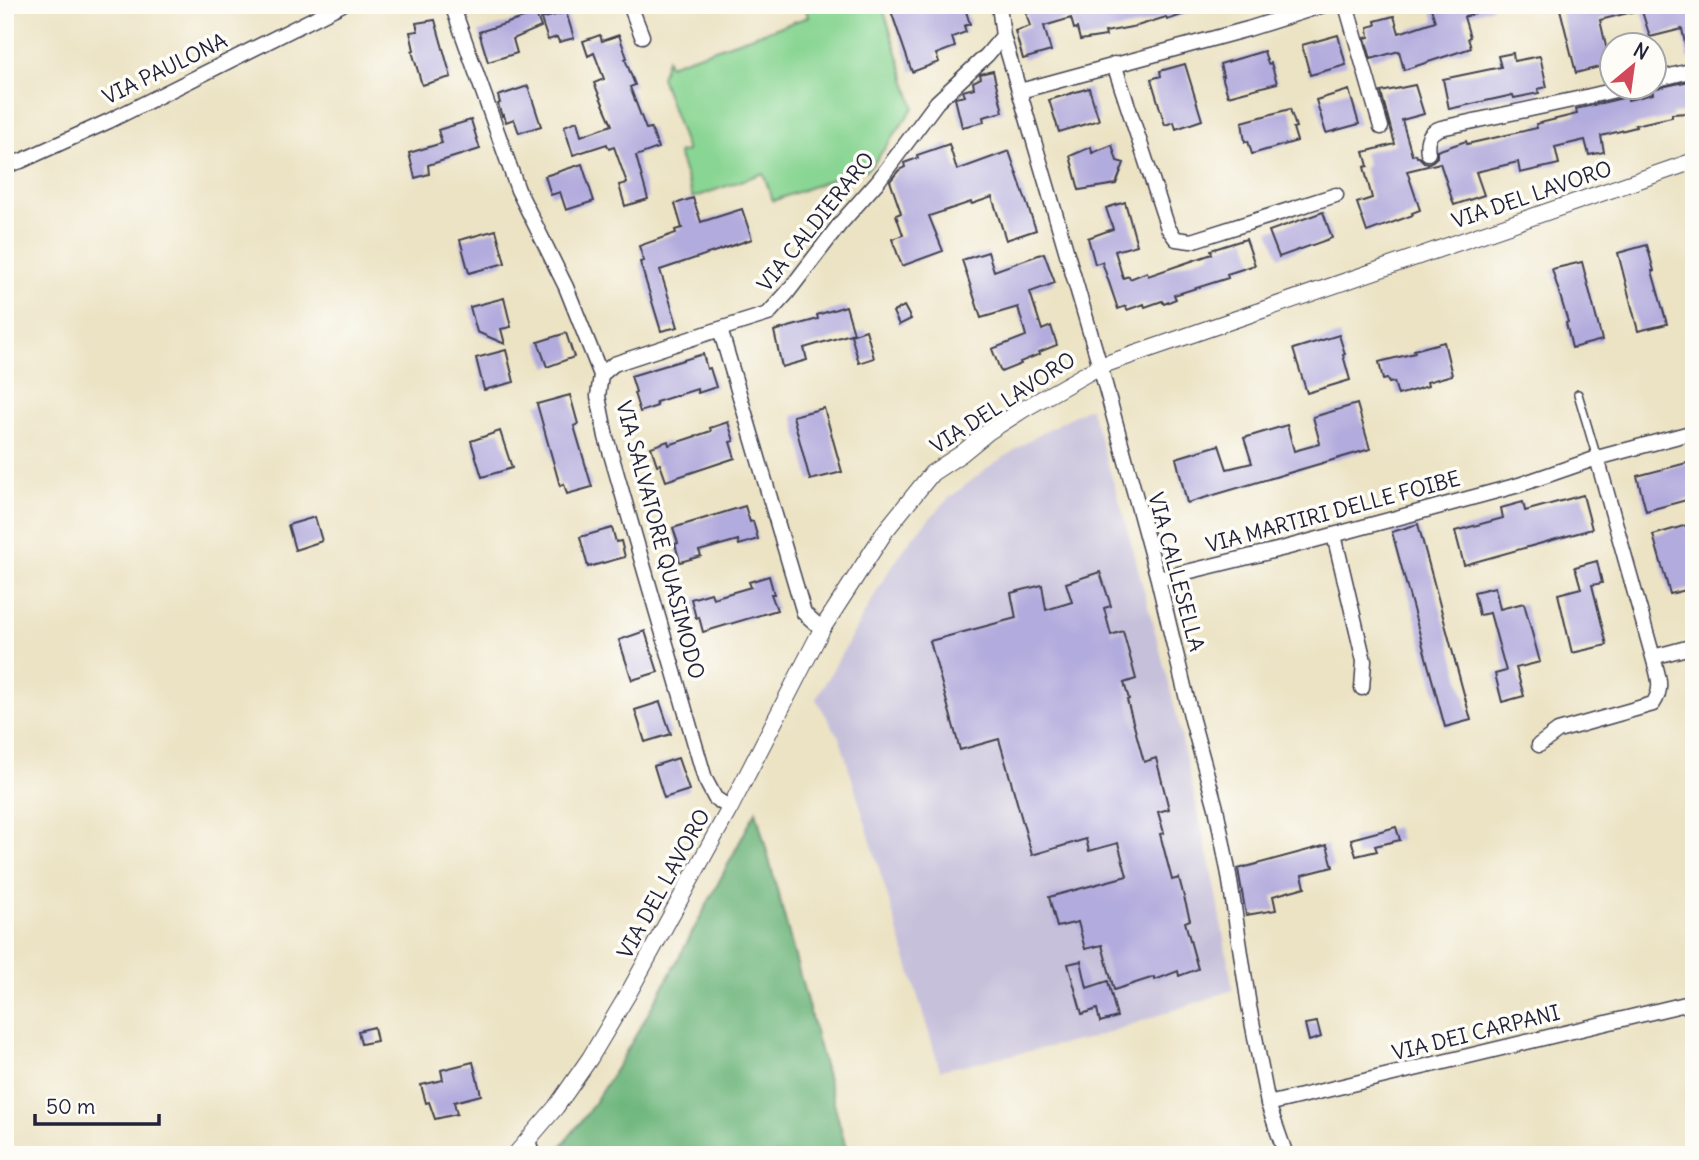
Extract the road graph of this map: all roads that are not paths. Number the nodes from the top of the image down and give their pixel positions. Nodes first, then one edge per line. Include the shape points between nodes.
1 (341, 5) edge
2 (452, 5) edge
3 (630, 5) edge
4 (999, 5) edge
5 (1324, 5) edge
6 (1346, 5) edge
7 (642, 36) dead end
8 (1003, 36) junction
9 (1114, 64) junction
10 (1694, 70) edge
11 (1668, 76) edge
12 (1020, 91) junction
13 (1598, 94) edge
14 (1381, 127) dead end
15 (1428, 153) dead end
16 (1694, 161) edge
17 (5, 166) edge
18 (1336, 195) dead end
19 (720, 329) junction
20 (1100, 366) junction
21 (601, 375) junction
22 (1578, 394) dead end
23 (1694, 432) edge
24 (1597, 458) junction
25 (1334, 535) junction
26 (1158, 579) junction
27 (822, 629) junction
28 (1694, 646) edge
29 (1653, 657) junction
30 (1362, 688) dead end
31 (1539, 745) dead end
32 (730, 808) junction
33 (1694, 1002) edge
34 (1268, 1104) junction
35 (530, 1147) edge
36 (515, 1155) edge
37 (1286, 1155) edge

1 - 17 street, VIA PAULONA via 109,121
2 - 21 street, VIA SALVATORE QUASIMODO via 518,190 566,287
3 - 7 street
4 - 8 street, VIA CALLESELLA
5 - 9 street
6 - 14 street
8 - 12 street, VIA CALLESELLA
8 - 19 street, VIA CALDIERARO via 937,102 768,314
9 - 12 street
9 - 18 street via 1168,228 1176,239 1191,241
10 - 11 street
12 - 20 street, VIA CALLESELLA
13 - 15 street via 1436,129 1427,140
16 - 20 street, VIA DEL LAVORO
19 - 21 street, VIA CALDIERARO via 614,364
19 - 27 street via 804,613
20 - 26 street, VIA CALLESELLA
20 - 27 street, VIA DEL LAVORO via 1024,409 932,473 886,530
21 - 32 street, VIA SALVATORE QUASIMODO via 598,396 606,437 705,779 715,798
22 - 24 lane
23 - 24 street, VIA MARTIRI DELLE FOIBE
24 - 25 street, VIA MARTIRI DELLE FOIBE via 1519,485
24 - 29 street
25 - 26 street, VIA MARTIRI DELLE FOIBE
25 - 30 street via 1364,661
26 - 34 street, VIA CALLESELLA via 1216,808
27 - 32 street, VIA DEL LAVORO
28 - 29 street
29 - 31 street via 1660,682 1653,704 1558,731
32 - 35 street, VIA DEL LAVORO via 628,994
33 - 34 street, VIA DEI CARPANI
34 - 37 street, VIA CALLESELLA
35 - 36 street, VIA DEL LAVORO

